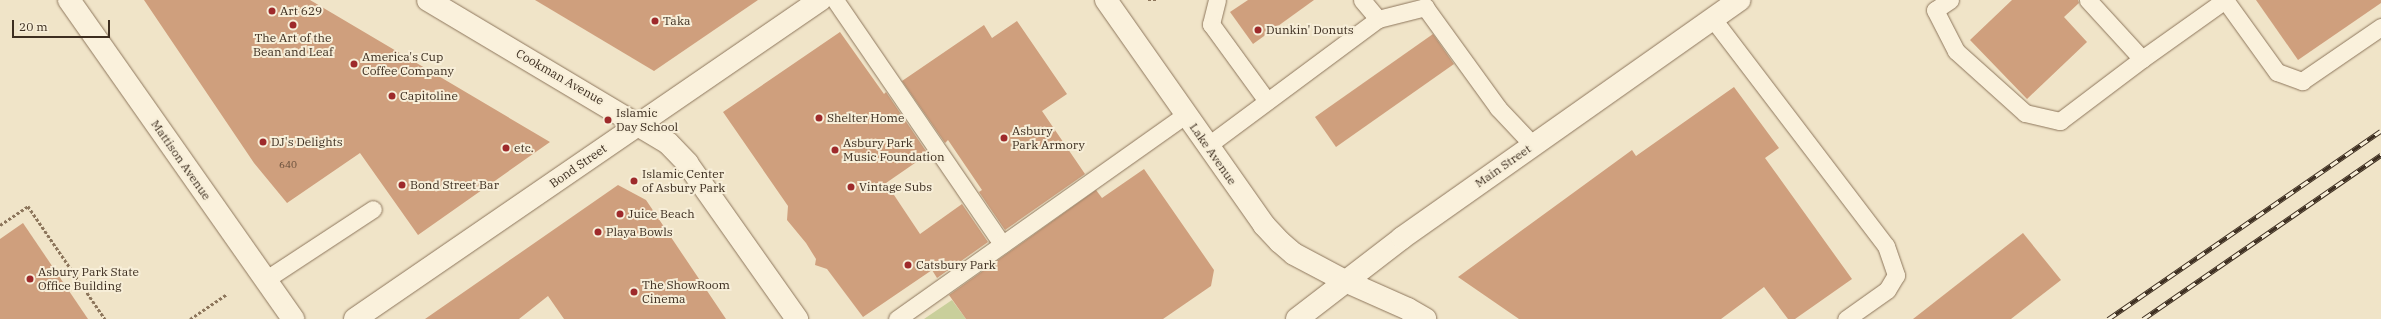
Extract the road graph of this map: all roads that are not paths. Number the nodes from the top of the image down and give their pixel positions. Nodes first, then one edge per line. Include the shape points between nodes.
1 (68, 0) edge
2 (428, 0) edge
3 (820, 0) edge
4 (835, 0) edge
5 (1106, 0) edge
6 (1217, 0) edge
7 (1362, 0) edge
8 (1740, 0) edge
9 (1950, 0) edge
10 (2088, 0) edge
11 (2225, 0) edge
12 (1378, 19) junction
13 (1713, 19) junction
14 (2381, 27) edge
15 (2142, 59) junction
16 (1267, 101) junction
17 (1186, 114) junction
18 (638, 124) junction
19 (1533, 145) junction
20 (1207, 146) junction
21 (373, 209) dead end
22 (1002, 244) junction
23 (265, 280) junction
24 (1345, 281) junction
25 (293, 319) edge
26 (355, 319) edge
27 (797, 319) edge
28 (897, 319) edge
29 (1297, 319) edge
30 (1425, 319) edge
31 (1846, 319) edge

1 - 23 street, Mattison Avenue
2 - 18 street, Cookman Avenue
3 - 18 street, Bond Street
4 - 22 lane
5 - 17 street, Lake Avenue
6 - 16 lane via 1211,24
7 - 12 lane
8 - 13 street, Main Street
9 - 15 lane via 1935,10 1956,51 2025,113 2060,121
10 - 15 lane
11 - 14 lane via 2277,72 2302,81
11 - 15 lane
12 - 16 lane
12 - 19 lane via 1425,7 1498,108
13 - 19 street, Main Street
13 - 31 lane via 1886,246 1896,275 1887,290
16 - 20 lane
17 - 20 street, Lake Avenue
17 - 22 lane
18 - 26 street, Bond Street
18 - 27 street, Cookman Avenue via 668,143 683,158
19 - 24 street, Main Street
20 - 24 street, Lake Avenue via 1264,225 1280,242 1294,254
21 - 23 lane
22 - 28 lane
23 - 25 street, Mattison Avenue
24 - 29 street, Main Street
24 - 30 street, Lake Avenue

